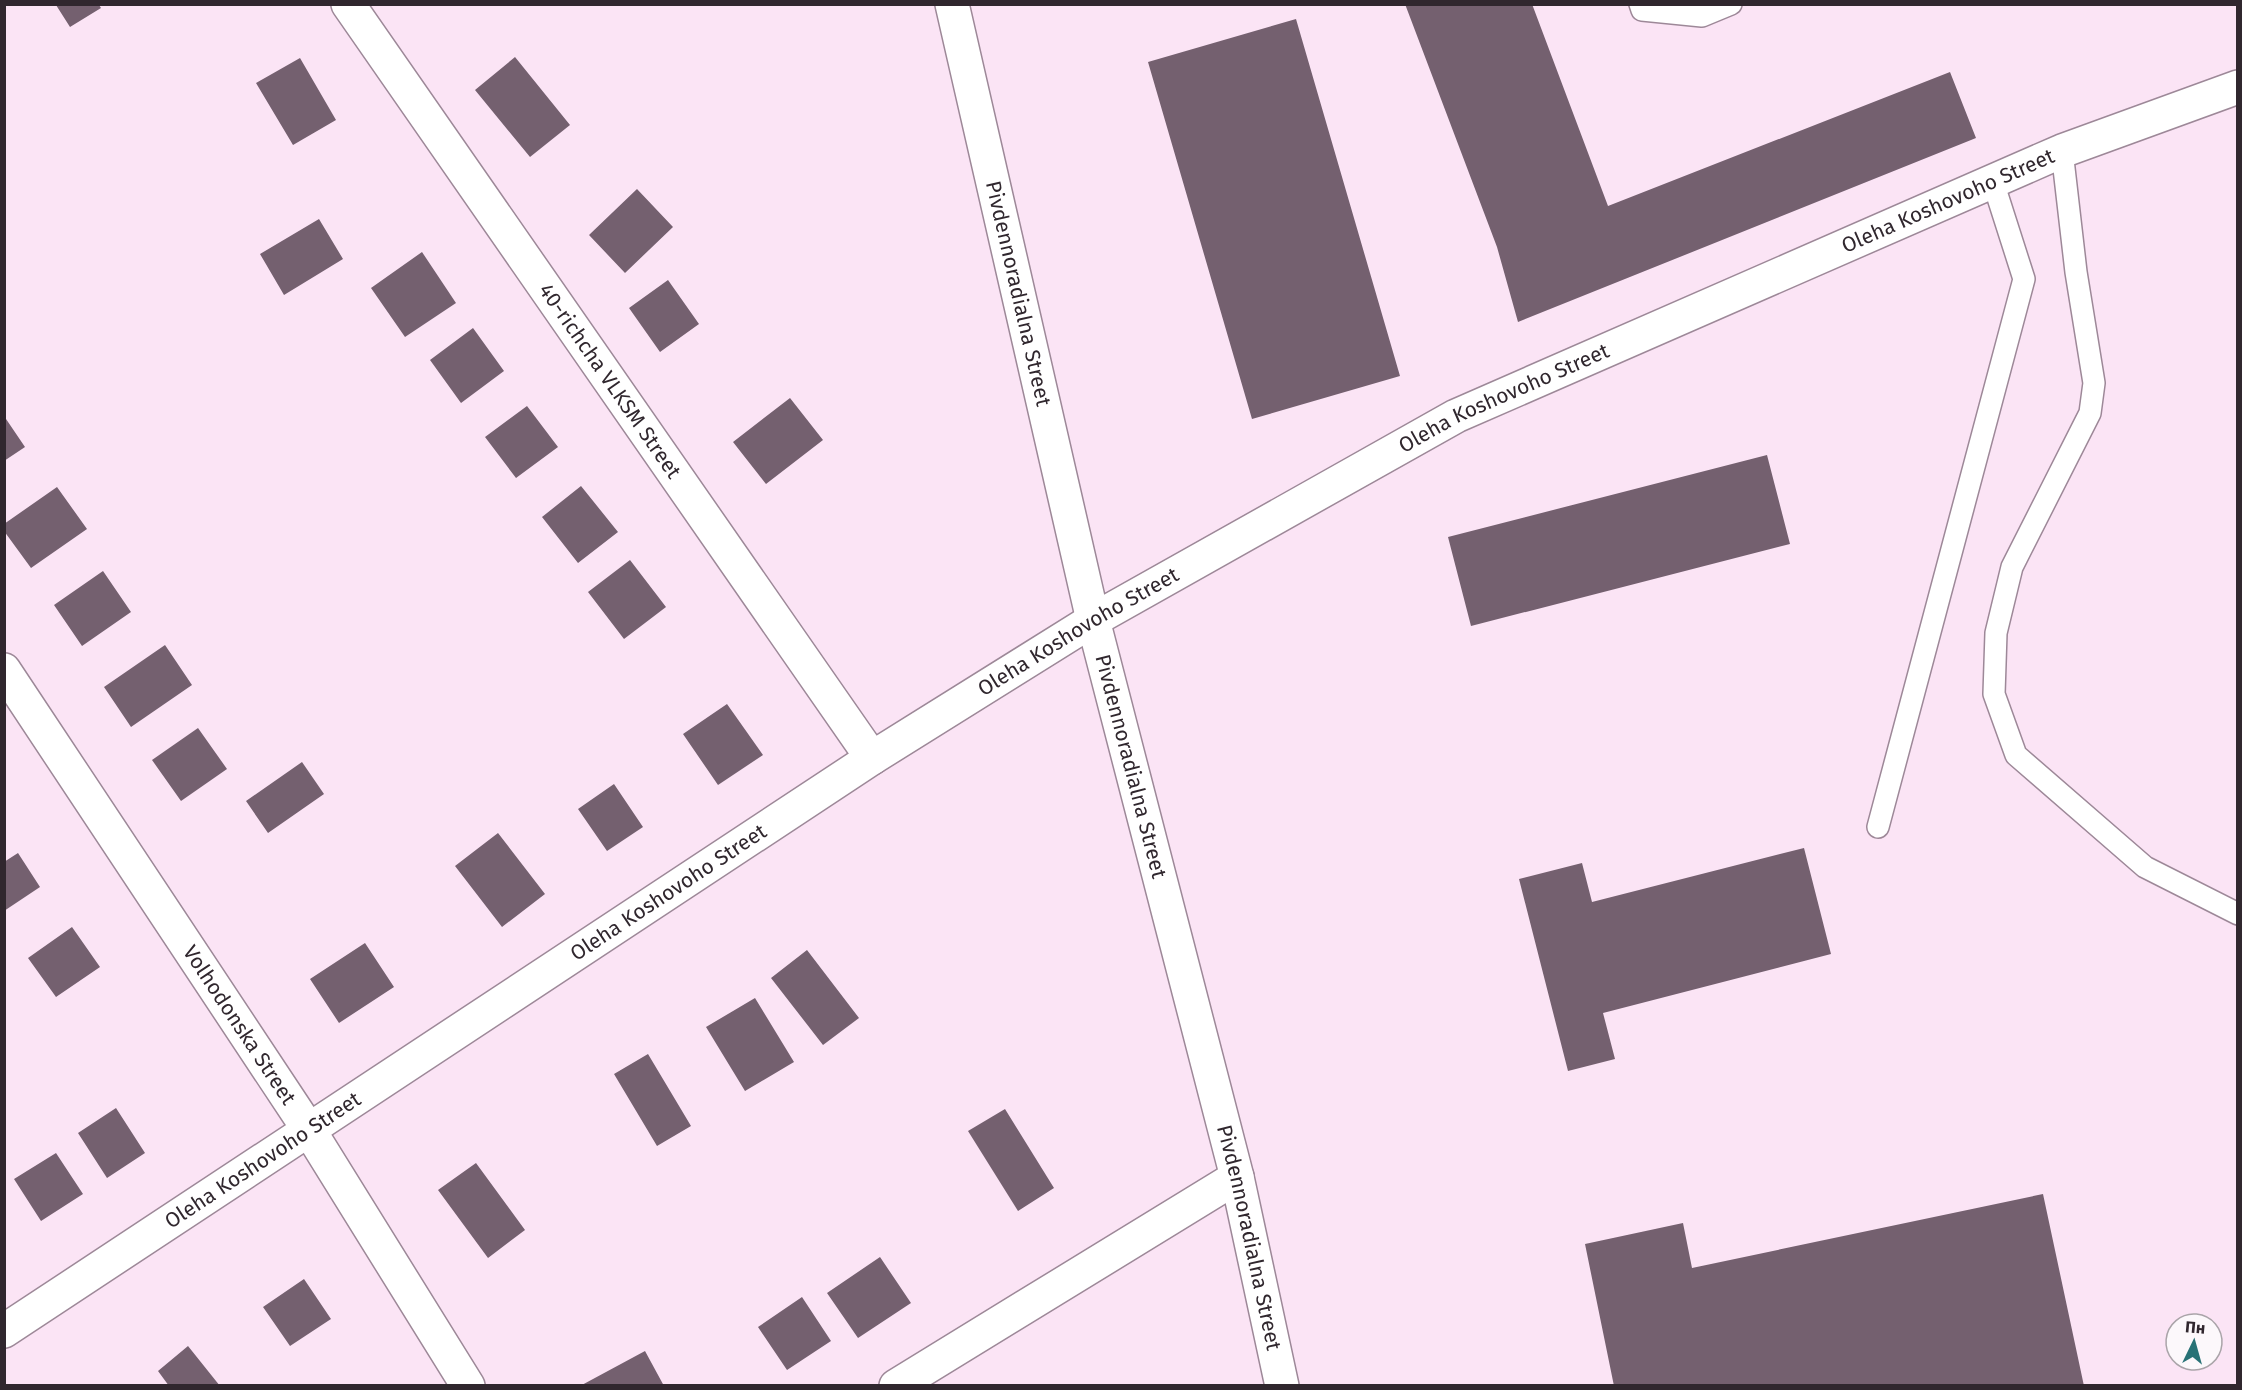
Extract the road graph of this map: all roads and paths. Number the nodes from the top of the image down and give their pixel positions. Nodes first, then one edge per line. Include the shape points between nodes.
1 (348, 4) edge
2 (952, 4) edge
3 (1640, 4) edge
4 (1731, 4) edge
5 (2238, 87) edge
6 (2062, 150) junction
7 (1993, 182) junction
8 (1093, 620) junction
9 (4, 670) edge
10 (872, 758) junction
11 (1878, 827) dead end
12 (2238, 914) edge
13 (309, 1130) junction
14 (1237, 1177) junction
15 (4, 1331) edge
16 (468, 1386) edge
17 (896, 1386) edge
18 (1282, 1386) edge

1 - 10 street, 40-richcha VLKSM Street
2 - 8 street, Pivdennoradialna Street
3 - 4 lane via 1642,10 1702,16
5 - 6 street, Oleha Koshovoho Street
6 - 7 street, Oleha Koshovoho Street
6 - 12 lane via 2094,382 2090,413 2012,567 1996,633 1994,694 2016,755 2145,867
7 - 8 street, Oleha Koshovoho Street via 1456,416
7 - 11 lane via 2024,279
8 - 10 street, Oleha Koshovoho Street
8 - 14 street, Pivdennoradialna Street
9 - 13 street, Volhodonska Street
10 - 13 street, Oleha Koshovoho Street
13 - 15 street, Oleha Koshovoho Street
13 - 16 street, Volhodonska Street
14 - 17 street
14 - 18 street, Pivdennoradialna Street

